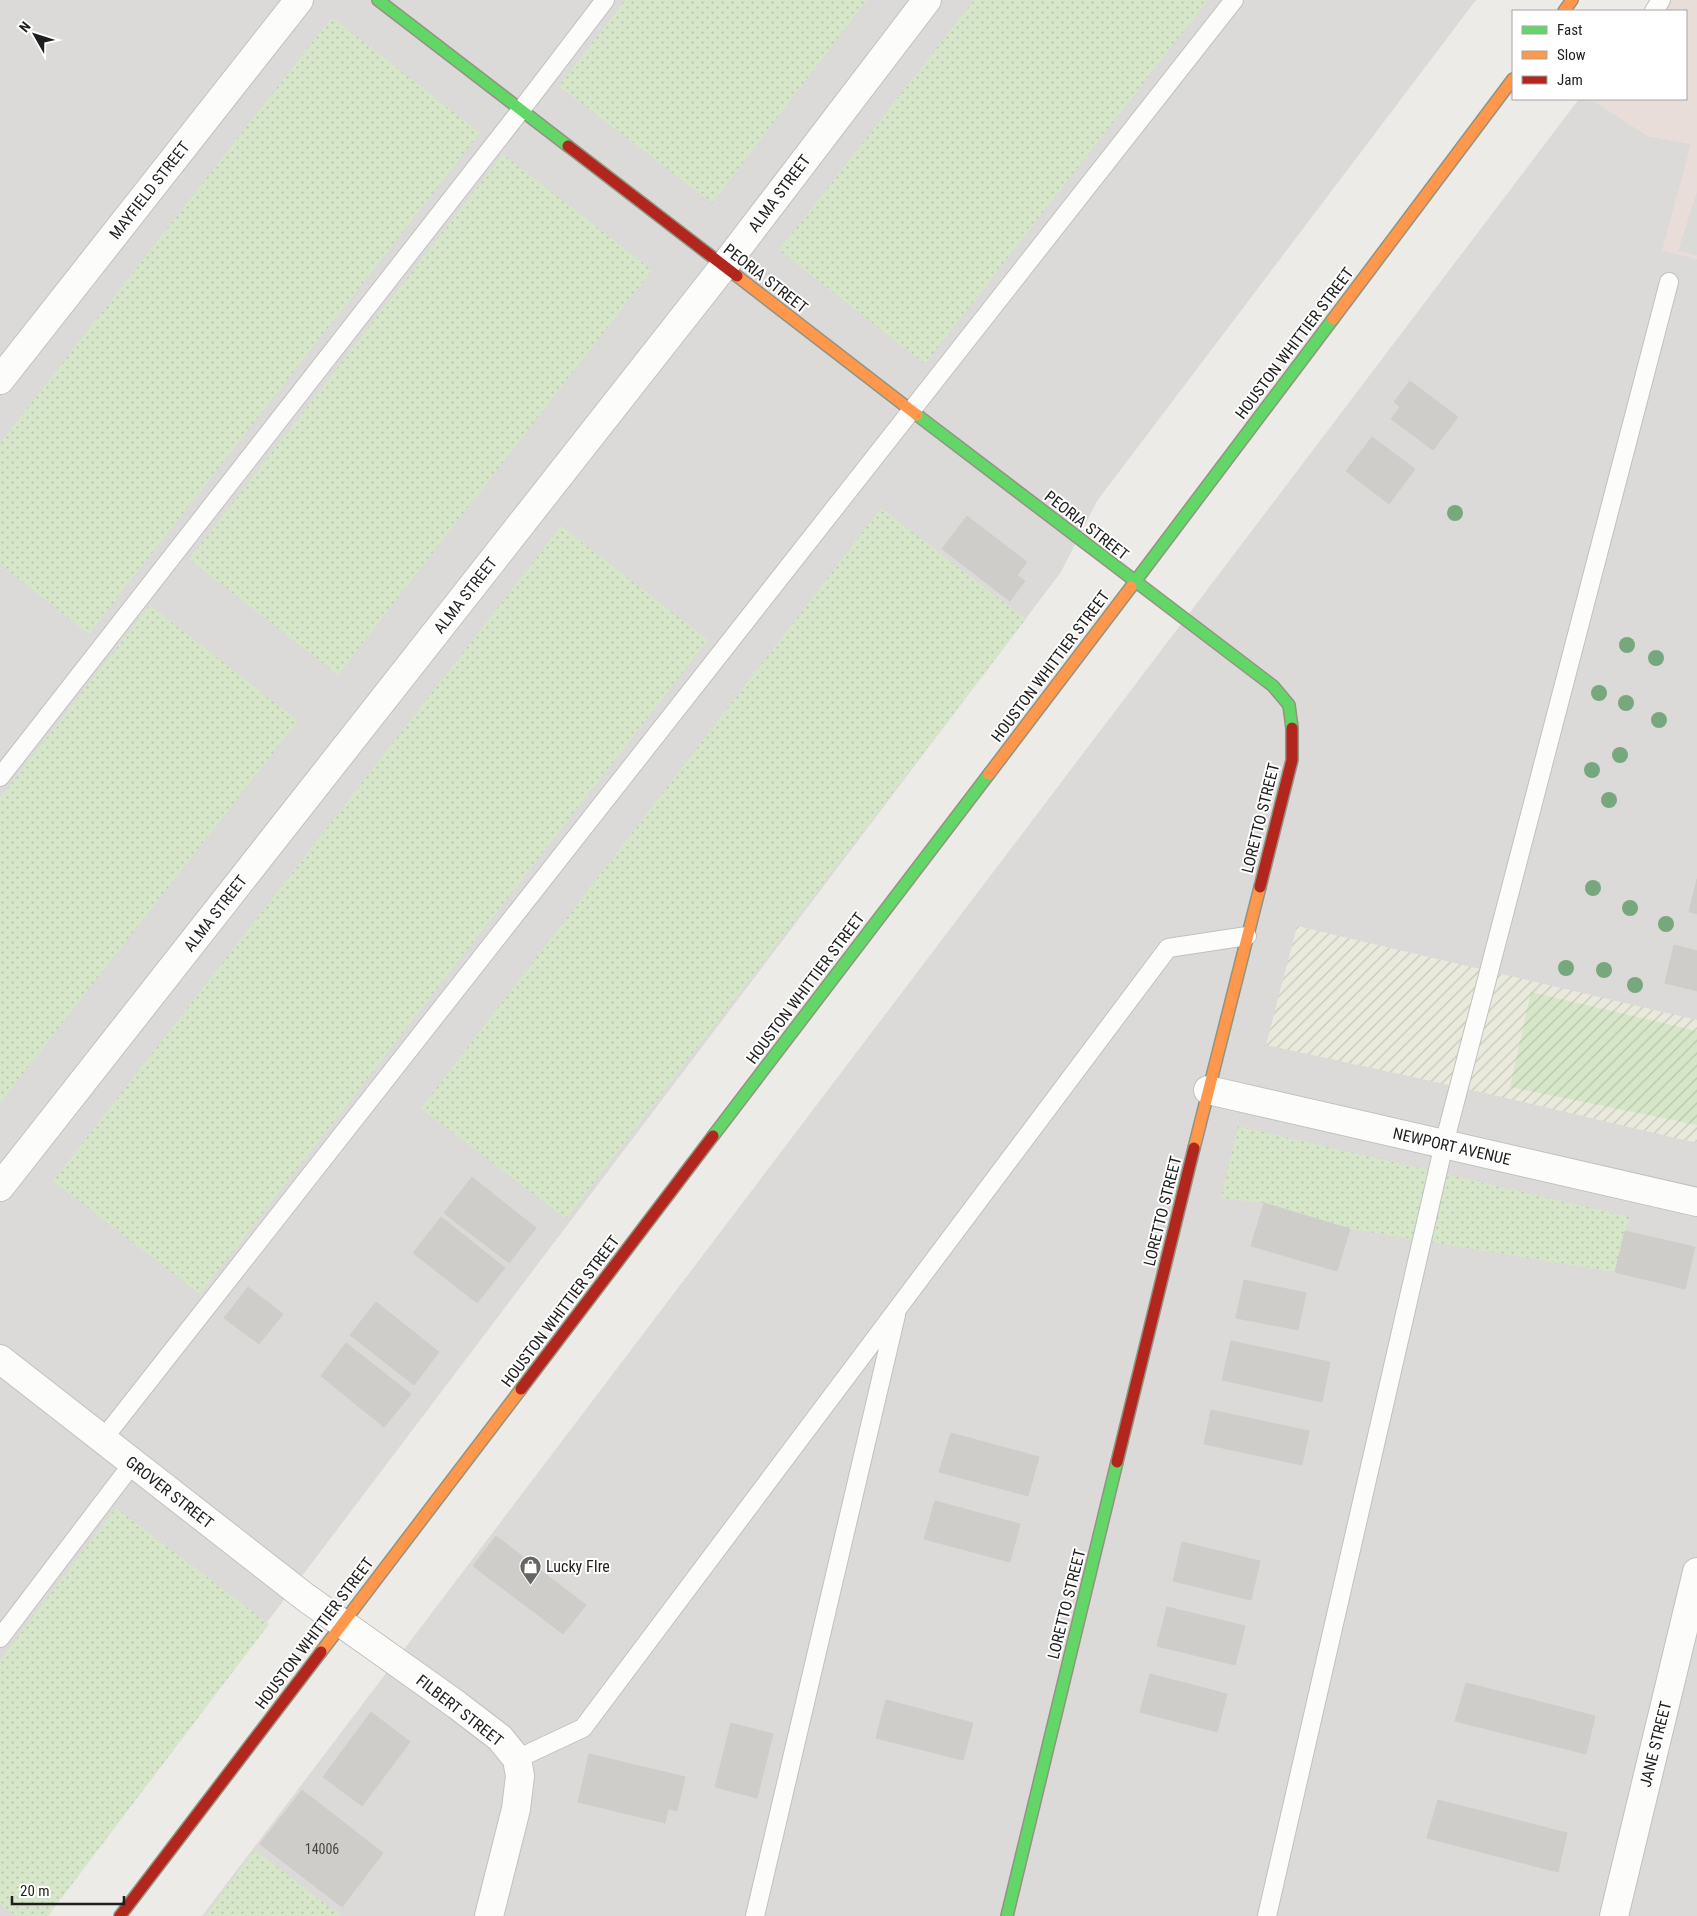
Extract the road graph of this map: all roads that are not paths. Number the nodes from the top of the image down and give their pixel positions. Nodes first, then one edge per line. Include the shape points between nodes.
1 (299, 0) edge
2 (378, 0) edge
3 (605, 0) edge
4 (927, 0) edge
5 (1234, 0) edge
6 (1512, 80) edge
7 (521, 110) junction
8 (724, 266) junction
9 (1669, 282) dead end
10 (0, 380) edge
11 (912, 411) junction
12 (1134, 582) junction
13 (0, 777) edge
14 (1247, 936) junction
15 (1208, 1090) junction
16 (1444, 1144) junction
17 (0, 1187) edge
18 (1697, 1202) edge
19 (897, 1309) junction
20 (0, 1359) edge
21 (103, 1439) junction
22 (133, 1463) junction
23 (1697, 1572) edge
24 (342, 1623) junction
25 (0, 1638) edge
26 (517, 1759) junction
27 (120, 1916) edge
28 (489, 1916) edge
29 (755, 1916) edge
30 (1007, 1916) edge
31 (1267, 1916) edge
32 (1614, 1916) edge

1 - 10 street, MAYFIELD STREET
2 - 7 street, PEORIA STREET
3 - 7 lane
4 - 8 street, ALMA STREET
5 - 11 lane
6 - 12 street, HOUSTON WHITTIER STREET
7 - 8 street, PEORIA STREET
7 - 13 lane
8 - 11 street, PEORIA STREET
8 - 17 street, ALMA STREET
9 - 16 lane
11 - 12 street, PEORIA STREET
11 - 21 lane
12 - 14 street, LORETTO STREET via 1274,686 1289,705 1292,760
12 - 24 street, HOUSTON WHITTIER STREET
14 - 15 street, LORETTO STREET
14 - 19 lane via 1168,948
15 - 16 street, NEWPORT AVENUE
15 - 30 street, LORETTO STREET
16 - 18 street, NEWPORT AVENUE
16 - 31 lane
19 - 26 lane via 583,1728
19 - 29 lane
20 - 21 street, GROVER STREET
21 - 22 street, GROVER STREET
22 - 24 street, GROVER STREET
22 - 25 lane
23 - 32 street, JANE STREET
24 - 26 street, FILBERT STREET via 500,1738
24 - 27 street, HOUSTON WHITTIER STREET
26 - 28 street, FILBERT STREET via 520,1776 516,1809

